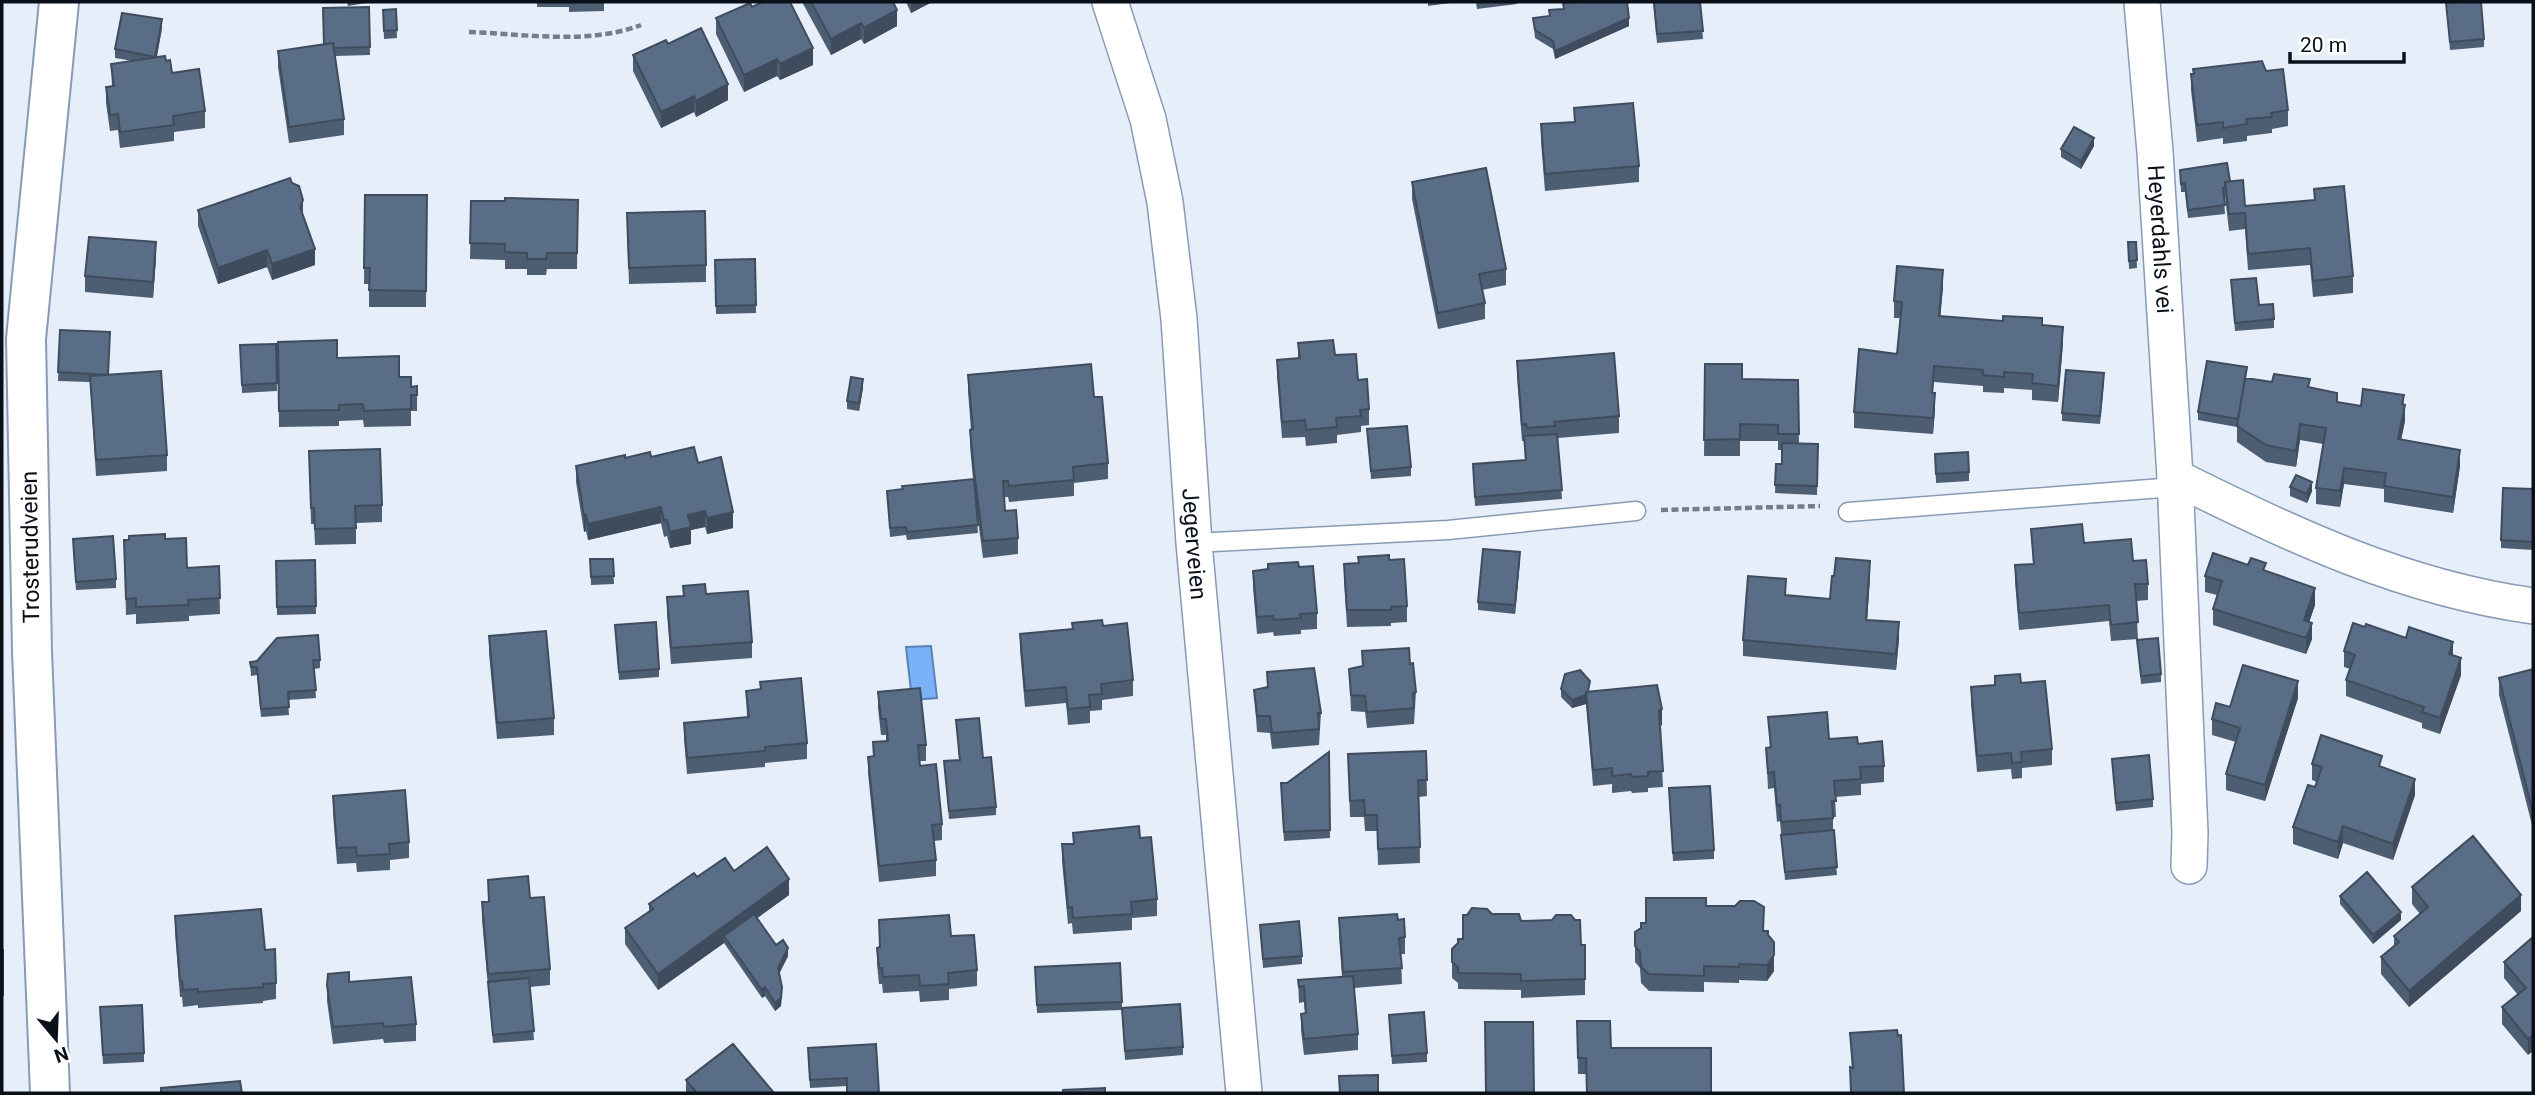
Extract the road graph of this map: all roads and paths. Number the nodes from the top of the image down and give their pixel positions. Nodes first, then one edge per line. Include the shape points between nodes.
1 (59, 2) edge
2 (1110, 2) edge
3 (2142, 2) edge
4 (640, 25) dead end
5 (469, 32) dead end
6 (2175, 482) junction
7 (1636, 511) joint
8 (1848, 512) joint
9 (1194, 543) junction
10 (2533, 606) edge
11 (2189, 866) dead end
12 (50, 1093) edge
13 (1244, 1093) edge

1 - 12 street, Trosterudveien via 26,340 32,651
2 - 9 street, Jegerveien via 1148,119 1165,202 1179,319
3 - 6 street, Heyerdahls vei
4 - 5 path via 598,37
6 - 8 lane
6 - 10 street via 2283,531 2431,585
6 - 11 street, Heyerdahls vei
7 - 8 path via 1812,505
7 - 9 lane via 1448,530
9 - 13 street, Jegerveien

